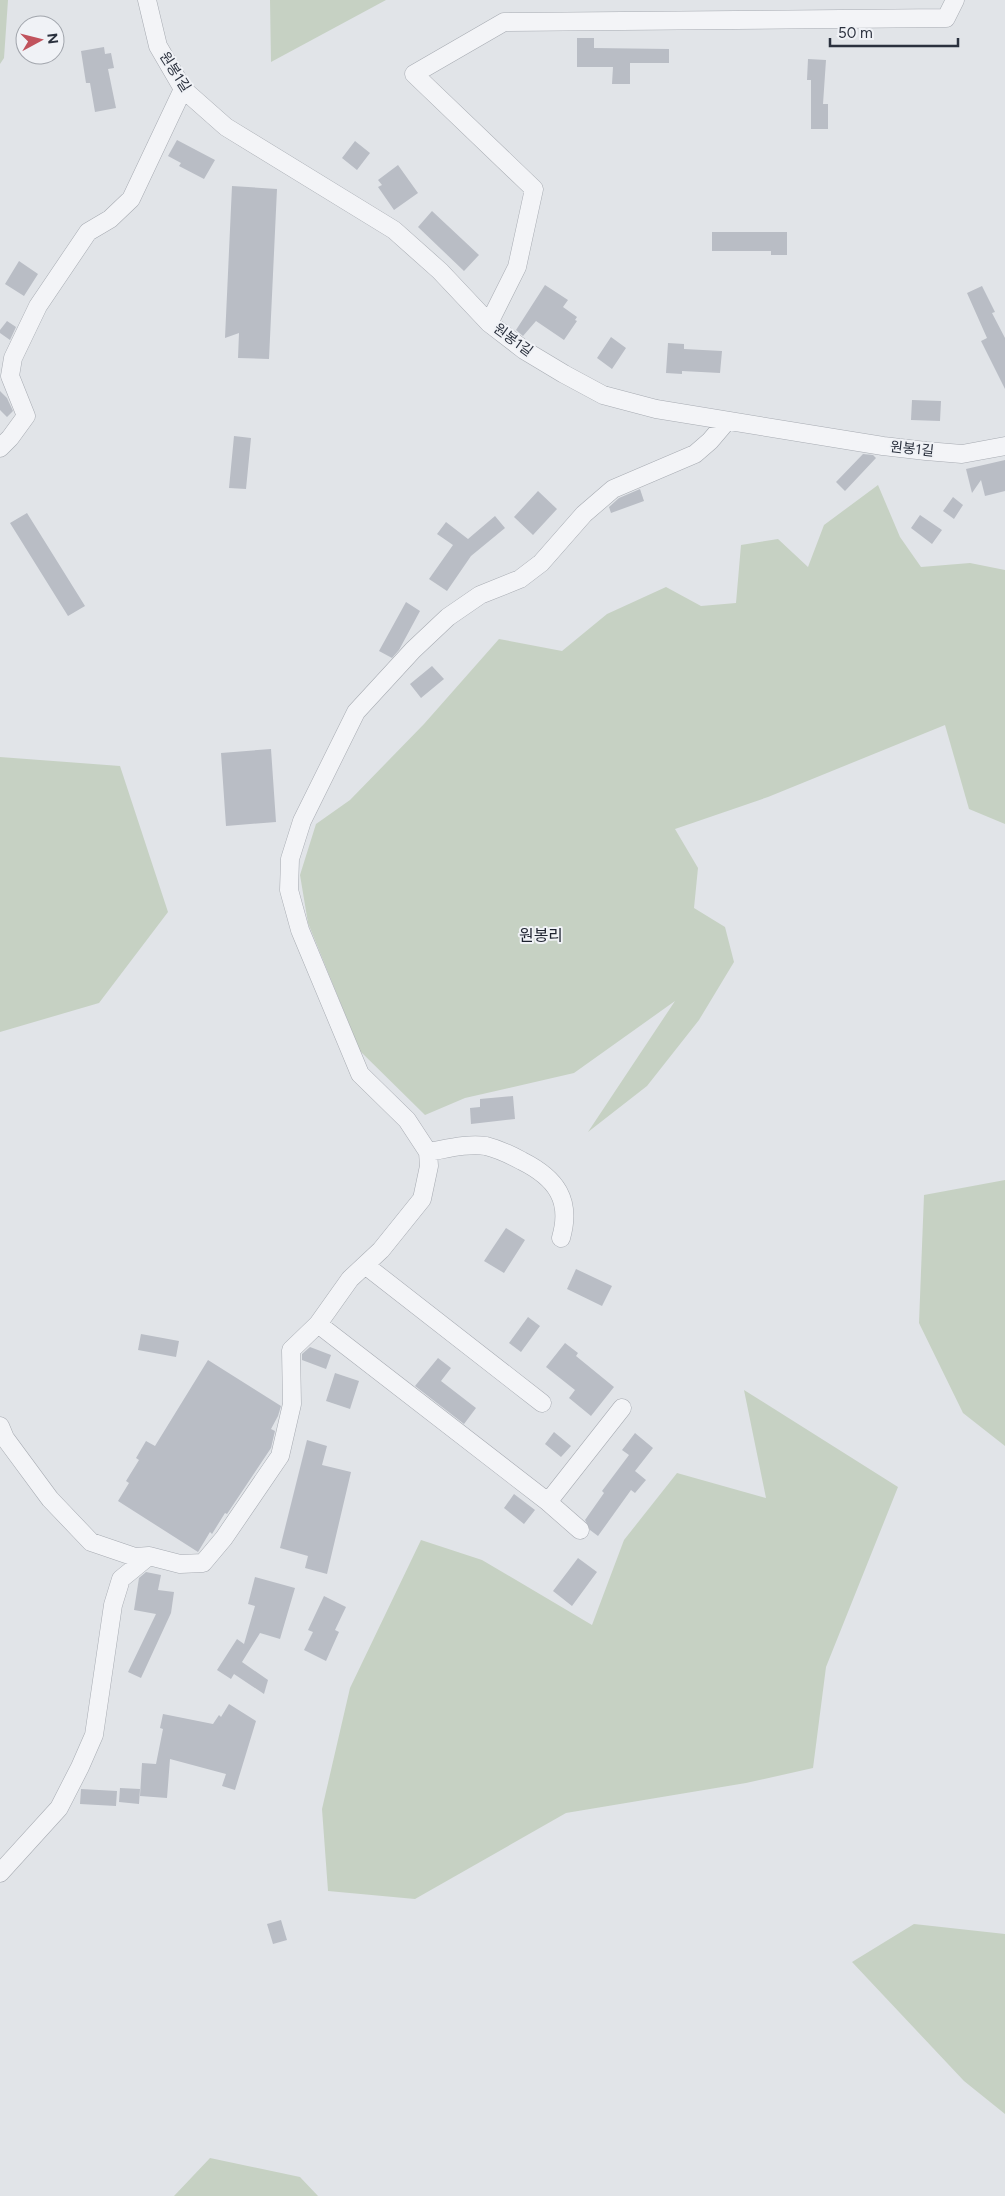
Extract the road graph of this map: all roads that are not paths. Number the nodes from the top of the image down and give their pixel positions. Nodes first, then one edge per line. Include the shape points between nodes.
1 (147, 0) edge
2 (955, 0) edge
3 (183, 89) junction
4 (489, 323) junction
5 (727, 421) junction
6 (1005, 446) edge
7 (0, 448) edge
8 (428, 1152) junction
9 (561, 1238) dead end
10 (365, 1265) junction
11 (318, 1324) junction
12 (542, 1403) dead end
13 (622, 1408) dead end
14 (0, 1426) edge
15 (548, 1502) junction
16 (580, 1530) dead end
17 (148, 1556) junction
18 (0, 1873) edge

1 - 3 street, 원봉1길 via 158,46
2 - 4 street via 946,18 504,22 414,74 534,189 517,268
3 - 4 street, 원봉1길 via 226,127 394,230 440,271
3 - 7 street via 131,199 110,219 88,232 38,306 13,358 10,376 26,416
4 - 5 street, 원봉1길 via 524,350 603,395 656,409
5 - 6 street, 원봉1길 via 883,446 962,454
5 - 8 street via 695,454 613,489 584,514 541,563 520,579 480,595 448,617 356,712 302,821 290,859 289,890 300,930 360,1074 407,1120
8 - 9 street via 485,1146 540,1170 555,1184 564,1204 565,1224
8 - 10 street via 429,1166 422,1199
10 - 11 street via 350,1279
10 - 12 street
11 - 15 street
11 - 17 street via 291,1350 292,1404 280,1456 224,1538 203,1563 180,1564
13 - 15 street
14 - 17 street via 5,1438 50,1499 92,1542 135,1557
15 - 16 street
17 - 18 street via 120,1579 113,1605 94,1735 80,1767 59,1808

